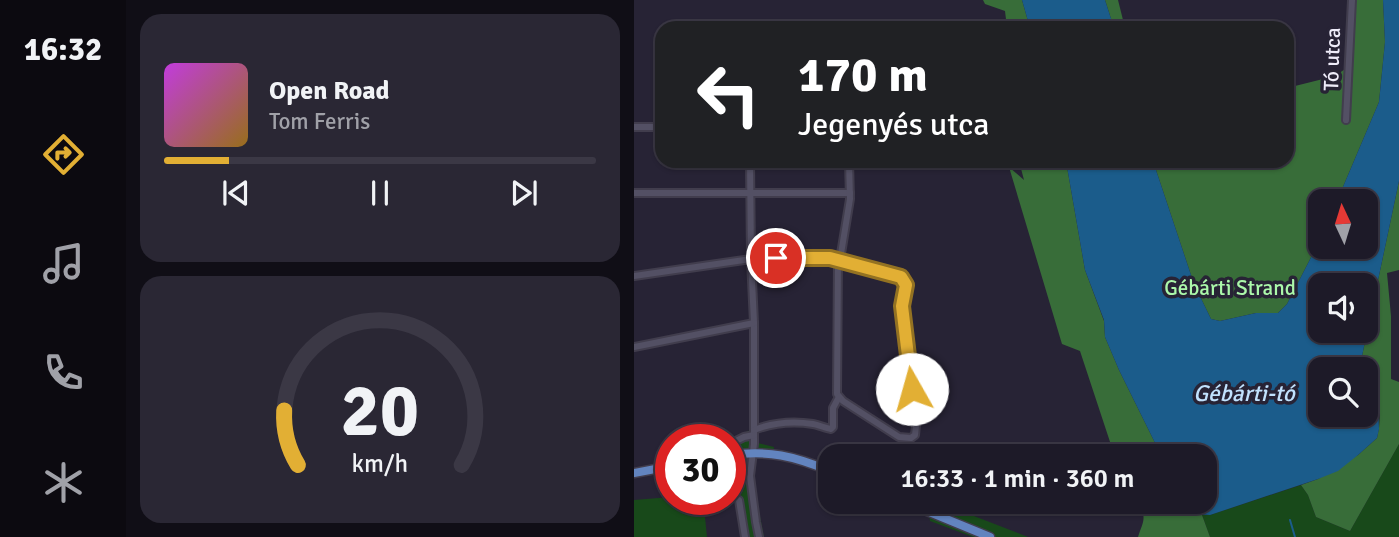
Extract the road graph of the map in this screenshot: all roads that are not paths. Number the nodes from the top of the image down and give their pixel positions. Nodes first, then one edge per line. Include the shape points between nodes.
1 (1352, 0) edge
2 (1346, 120) dead end
3 (634, 127) edge
4 (655, 127) edge
5 (750, 168) edge
6 (849, 168) edge
7 (634, 193) edge
8 (750, 193) junction
9 (850, 193) junction
10 (751, 259) junction
11 (839, 260) junction
12 (634, 276) edge
13 (754, 323) junction
14 (634, 347) edge
15 (839, 397) junction
16 (754, 432) junction
17 (746, 436) edge
18 (754, 452) junction
19 (746, 453) edge
20 (818, 466) edge
21 (655, 469) edge
22 (634, 473) edge
23 (934, 514) edge
24 (742, 515) edge
25 (756, 522) junction
26 (744, 524) junction
27 (745, 537) edge
28 (759, 537) edge
29 (990, 537) edge

1 - 2 street, Tó utca
3 - 4 street
5 - 8 street
6 - 9 street
7 - 8 street
8 - 9 street
8 - 10 street
9 - 11 street
10 - 11 street
10 - 12 street
10 - 13 street
11 - 15 street
11 - 15 street via 899,275 906,282 902,306 916,433 913,438 899,437
13 - 14 street
13 - 16 street
15 - 16 street via 831,429 789,424
16 - 17 street
16 - 18 street
18 - 19 main road
18 - 20 main road via 795,457
18 - 25 street via 750,471
21 - 22 main road
23 - 29 main road
24 - 26 street
25 - 26 street
25 - 28 street
26 - 27 street

